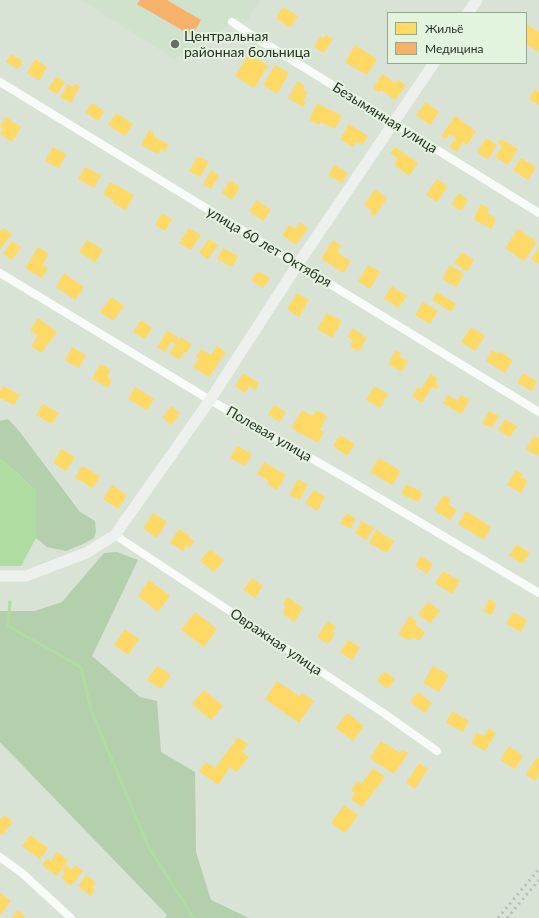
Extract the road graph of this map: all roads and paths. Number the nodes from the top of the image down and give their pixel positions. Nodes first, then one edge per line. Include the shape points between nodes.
1 (477, 0) edge
2 (469, 12) edge
3 (232, 22) dead end
4 (433, 64) edge
5 (0, 82) edge
6 (393, 123) junction
7 (539, 213) edge
8 (298, 264) junction
9 (0, 273) edge
10 (210, 400) junction
11 (539, 412) edge
12 (115, 534) junction
13 (0, 576) edge
14 (539, 593) edge
15 (437, 751) dead end
16 (0, 857) edge
17 (70, 918) edge

1 - 2 street
3 - 6 street, Безымянная улица
4 - 6 street
5 - 8 street, улица 60 лет Октября
6 - 7 street, Безымянная улица
6 - 8 street
8 - 10 street
8 - 11 street, улица 60 лет Октября
9 - 10 street, Полевая улица
10 - 12 street
10 - 14 street, Полевая улица
12 - 13 street via 86,553 26,576
12 - 15 street, Овражная улица
16 - 17 street via 22,873

